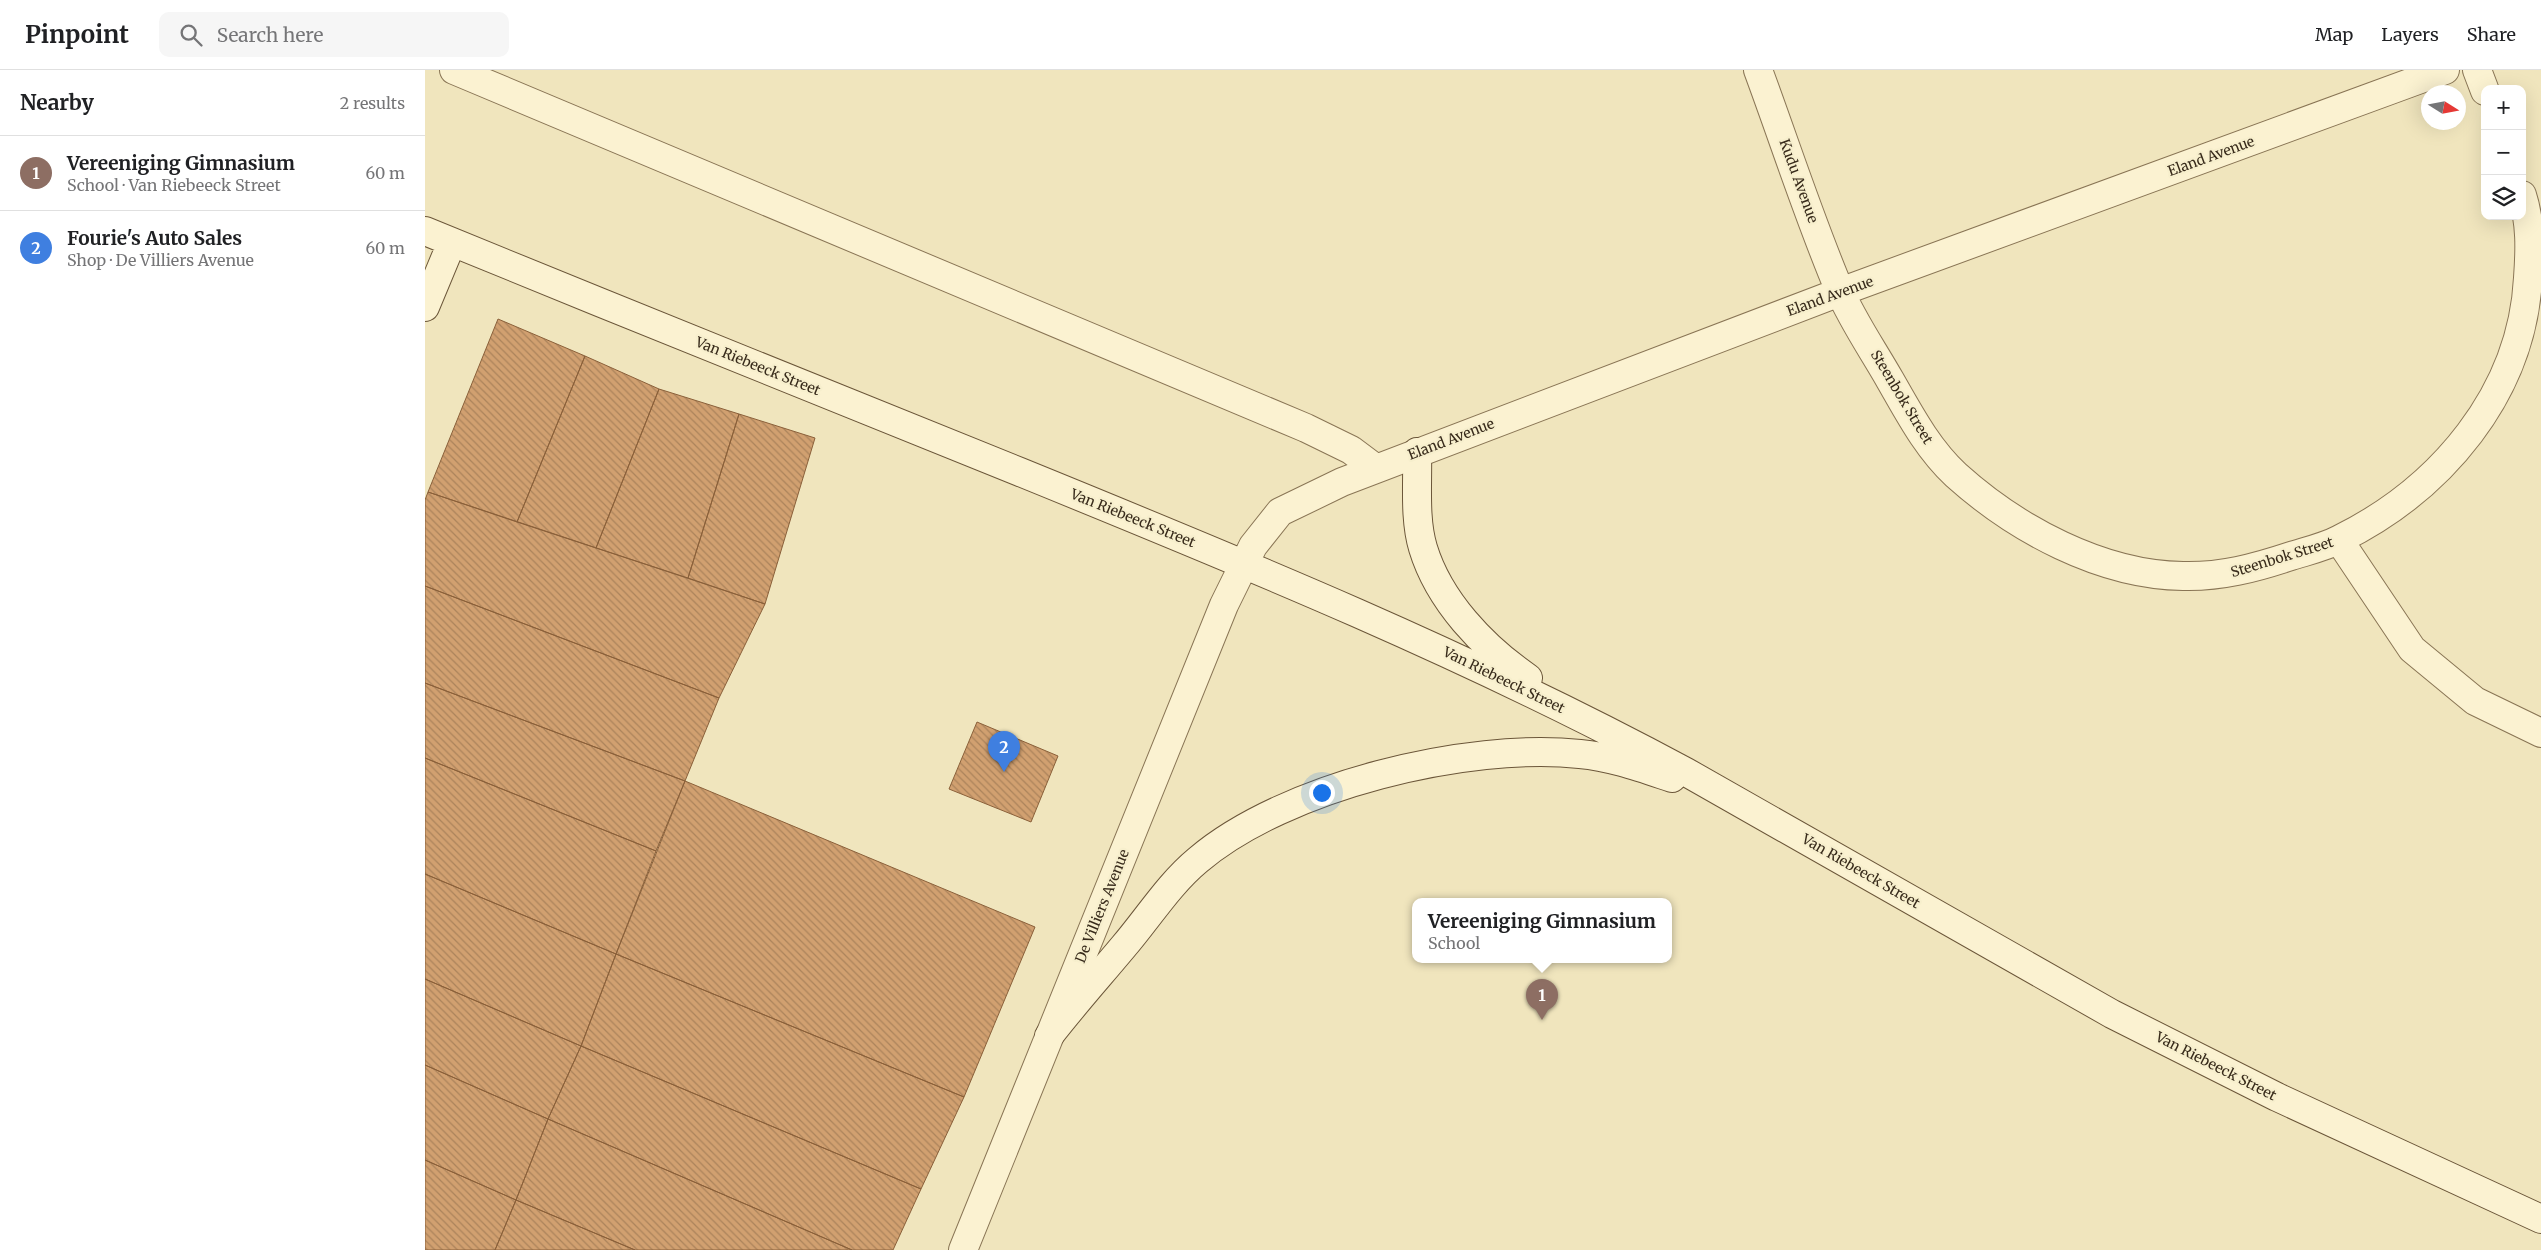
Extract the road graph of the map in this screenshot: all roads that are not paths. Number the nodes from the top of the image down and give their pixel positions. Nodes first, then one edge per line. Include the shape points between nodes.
1 (454, 70) edge
2 (1758, 70) edge
3 (2445, 70) edge
4 (2477, 70) edge
5 (2483, 85) edge
6 (2526, 219) edge
7 (425, 231) edge
8 (452, 242) junction
9 (1840, 292) junction
10 (425, 307) edge
11 (1417, 452) junction
12 (1375, 468) junction
13 (2339, 540) junction
14 (1244, 563) junction
15 (1589, 722) junction
16 (2541, 733) edge
17 (1735, 799) junction
18 (1049, 1036) junction
19 (2541, 1219) edge
20 (963, 1250) edge

1 - 12 street via 1306,428 1351,450
2 - 9 street, Kudu Avenue
3 - 9 street, Eland Avenue
4 - 5 street
6 - 13 street, Steenbok Street via 2531,249 2527,292 2516,347 2492,401 2461,448 2433,475
7 - 8 street, Van Riebeeck Street
8 - 10 street
8 - 14 street, Van Riebeeck Street
9 - 11 street, Eland Avenue
9 - 13 street, Steenbok Street via 1911,417 1941,459 2001,510 2064,545 2137,570 2161,575 2204,576 2244,570
11 - 12 street, Eland Avenue
11 - 15 street via 1422,547 1443,590 1481,640
12 - 14 street, Eland Avenue via 1280,512 1264,530
13 - 16 street via 2412,649 2475,700
14 - 15 street, Van Riebeeck Street via 1453,656
14 - 18 street, De Villiers Avenue
15 - 17 street, Van Riebeeck Street
17 - 18 street via 1609,758 1544,752 1480,756 1363,779 1265,817 1238,831 1197,861
17 - 19 street, Van Riebeeck Street via 2112,1014 2277,1097
18 - 20 street, De Villiers Avenue

